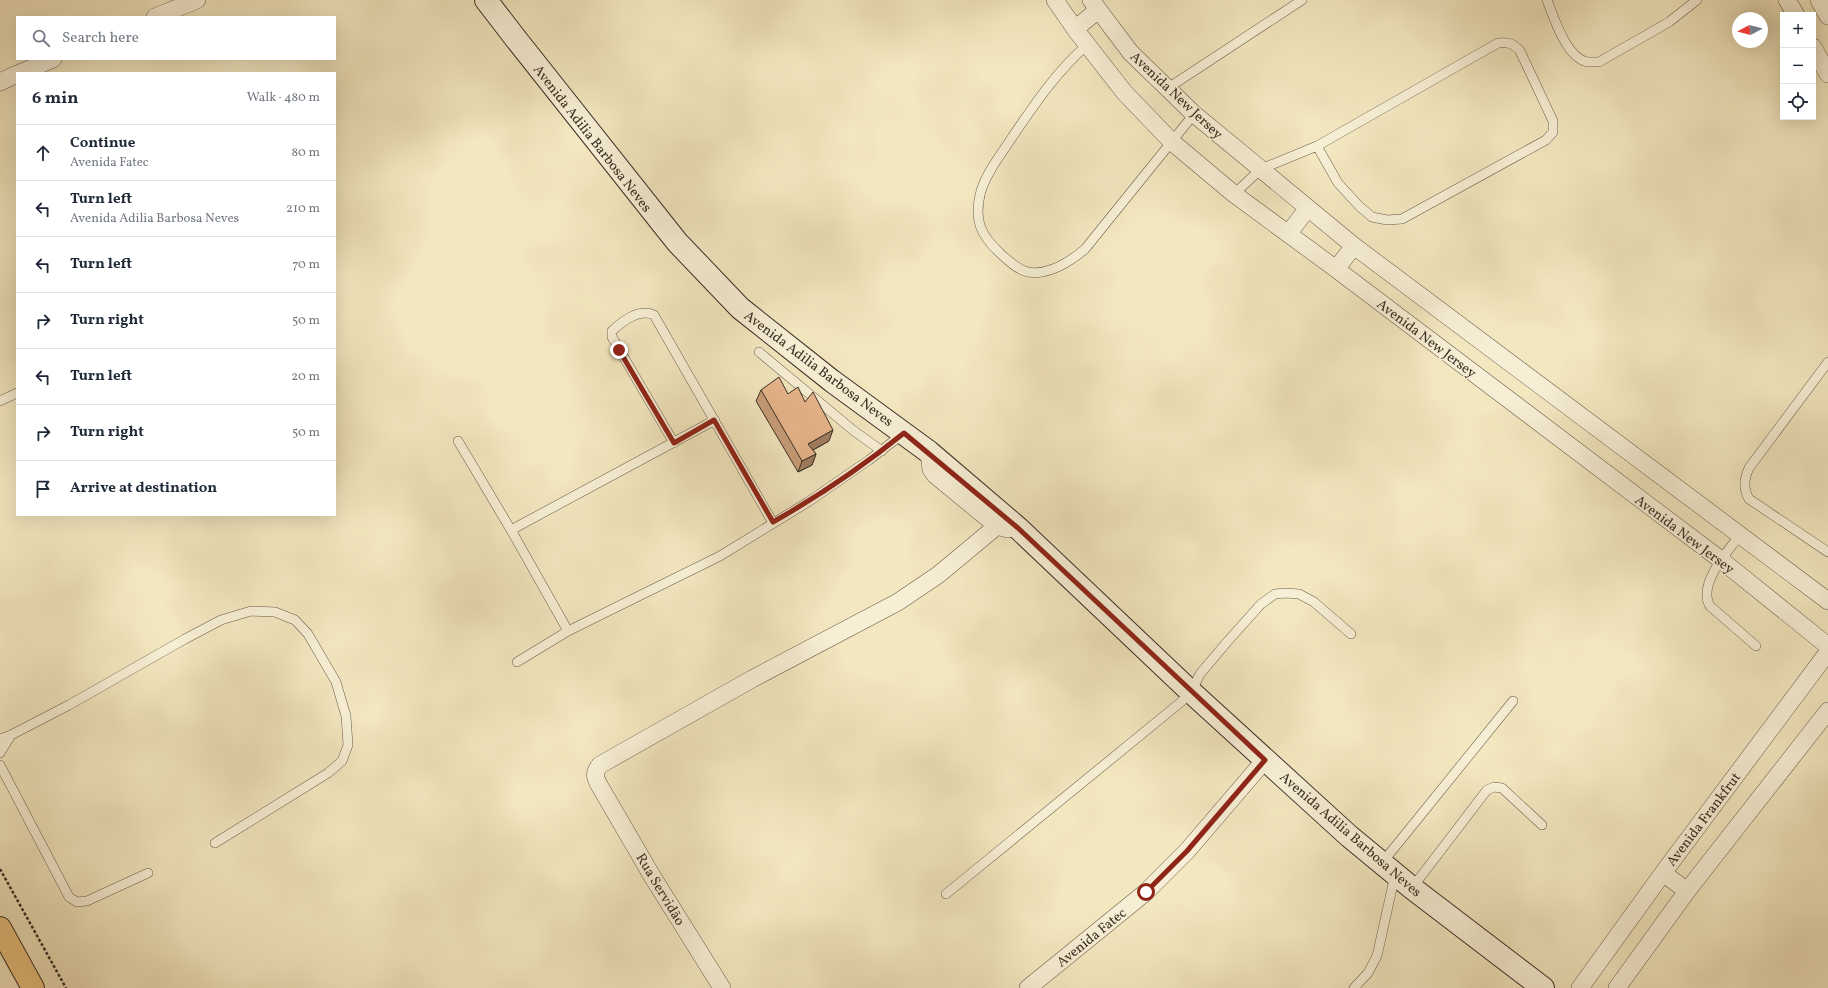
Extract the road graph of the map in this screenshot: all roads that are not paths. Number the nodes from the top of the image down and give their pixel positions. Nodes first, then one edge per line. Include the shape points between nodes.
1 (197, 0) edge
2 (486, 0) edge
3 (1055, 0) edge
4 (1302, 0) edge
5 (1547, 0) edge
6 (1697, 0) edge
7 (1787, 0) edge
8 (1819, 0) edge
9 (1094, 5) edge
10 (1794, 12) edge
11 (157, 16) edge
12 (1828, 16) edge
13 (1075, 29) junction
14 (1087, 45) junction
15 (1814, 48) edge
16 (51, 60) edge
17 (22, 72) edge
18 (16, 74) edge
19 (1828, 74) edge
20 (0, 82) edge
21 (1168, 88) junction
22 (1194, 114) junction
23 (1172, 142) junction
24 (1317, 146) junction
25 (1261, 169) junction
26 (1234, 194) junction
27 (1308, 208) junction
28 (1288, 234) junction
29 (1354, 246) junction
30 (1336, 269) junction
31 (759, 352) dead end
32 (1828, 362) edge
33 (16, 393) edge
34 (0, 401) edge
35 (714, 420) junction
36 (904, 433) junction
37 (458, 441) dead end
38 (674, 443) junction
39 (882, 451) junction
40 (773, 522) junction
41 (1008, 527) junction
42 (511, 530) junction
43 (1741, 534) junction
44 (1828, 552) edge
45 (1720, 560) junction
46 (1828, 601) edge
47 (568, 631) junction
48 (1351, 634) dead end
49 (1756, 646) dead end
50 (1828, 646) edge
51 (1828, 652) edge
52 (517, 662) dead end
53 (1191, 692) junction
54 (1513, 701) dead end
55 (1825, 720) edge
56 (10, 735) junction
57 (0, 739) edge
58 (0, 753) edge
59 (1265, 760) junction
60 (0, 765) edge
61 (1542, 825) dead end
62 (215, 843) dead end
63 (1388, 868) junction
64 (148, 873) dead end
65 (1663, 873) junction
66 (1412, 888) junction
67 (1687, 891) junction
68 (946, 894) dead end
69 (0, 928) edge
70 (33, 988) edge
71 (722, 988) edge
72 (1028, 988) edge
73 (1354, 988) edge
74 (1543, 988) edge
75 (1580, 988) edge
76 (1617, 988) edge

1 - 11 street
2 - 36 street, Avenida Adilia Barbosa Neves via 646,206 708,276 752,318
3 - 13 street, Avenida New Jersey
4 - 21 lane
5 - 6 lane via 1563,38 1574,54 1586,62 1600,62 1636,42 1669,22
7 - 10 street
8 - 12 street
9 - 13 street
9 - 21 street, Avenida New Jersey via 1131,53
13 - 14 street, Avenida New Jersey
14 - 23 street, Avenida New Jersey via 1124,92
14 - 23 lane via 1046,87 991,169 981,191 979,204 980,228 989,243 1019,269 1028,272 1047,270 1073,260 1095,239
15 - 19 street
16 - 17 street
18 - 20 street
21 - 22 street, Avenida New Jersey
22 - 23 lane
22 - 25 street, Avenida New Jersey
23 - 26 street, Avenida New Jersey
24 - 24 lane via 1498,43 1509,42 1520,51 1553,121 1553,132 1546,140 1402,219 1372,217 1363,210 1338,183
24 - 25 lane
25 - 26 lane
25 - 27 street, Avenida New Jersey
26 - 28 street, Avenida New Jersey
27 - 28 street
27 - 29 street, Avenida New Jersey
28 - 30 street, Avenida New Jersey
29 - 30 street
29 - 43 street, Avenida New Jersey
30 - 45 street, Avenida New Jersey
31 - 39 lane
32 - 44 lane via 1748,468 1744,485 1749,499
33 - 34 lane
35 - 38 lane
35 - 38 lane via 654,315 647,312 636,314 612,331 612,337
35 - 40 lane
36 - 39 lane
36 - 41 street, Avenida Adilia Barbosa Neves via 929,452
37 - 42 lane
38 - 42 lane
39 - 40 lane via 808,502
40 - 47 lane via 720,556
41 - 53 street, Avenida Adilia Barbosa Neves
41 - 71 street, Rua Servidão via 898,602 752,679 600,765 596,770 595,777 602,790
42 - 47 lane
43 - 45 lane
43 - 46 street, Avenida New Jersey
45 - 49 lane via 1706,592 1706,600
45 - 50 street, Avenida New Jersey
47 - 52 lane
48 - 53 lane via 1314,602 1299,594 1275,594 1262,604 1204,669
51 - 65 street, Avenida Frankfrut
53 - 59 street, Avenida Adilia Barbosa Neves
53 - 68 lane
54 - 63 lane
55 - 67 street
56 - 57 lane
56 - 58 lane
56 - 62 lane via 221,620 251,611 275,612 295,620 308,634 336,682 346,716 348,745 342,760 328,773
59 - 63 street, Avenida Adilia Barbosa Neves
59 - 72 street, Avenida Fatec via 1187,851 1146,892
60 - 64 lane via 69,897 77,902 87,901
61 - 66 lane via 1502,788 1494,787 1487,790
63 - 66 street, Avenida Adilia Barbosa Neves
63 - 73 lane via 1377,956 1368,973
65 - 67 street
65 - 75 street, Avenida Frankfrut
66 - 74 street, Avenida Adilia Barbosa Neves
67 - 76 street
69 - 70 main road

